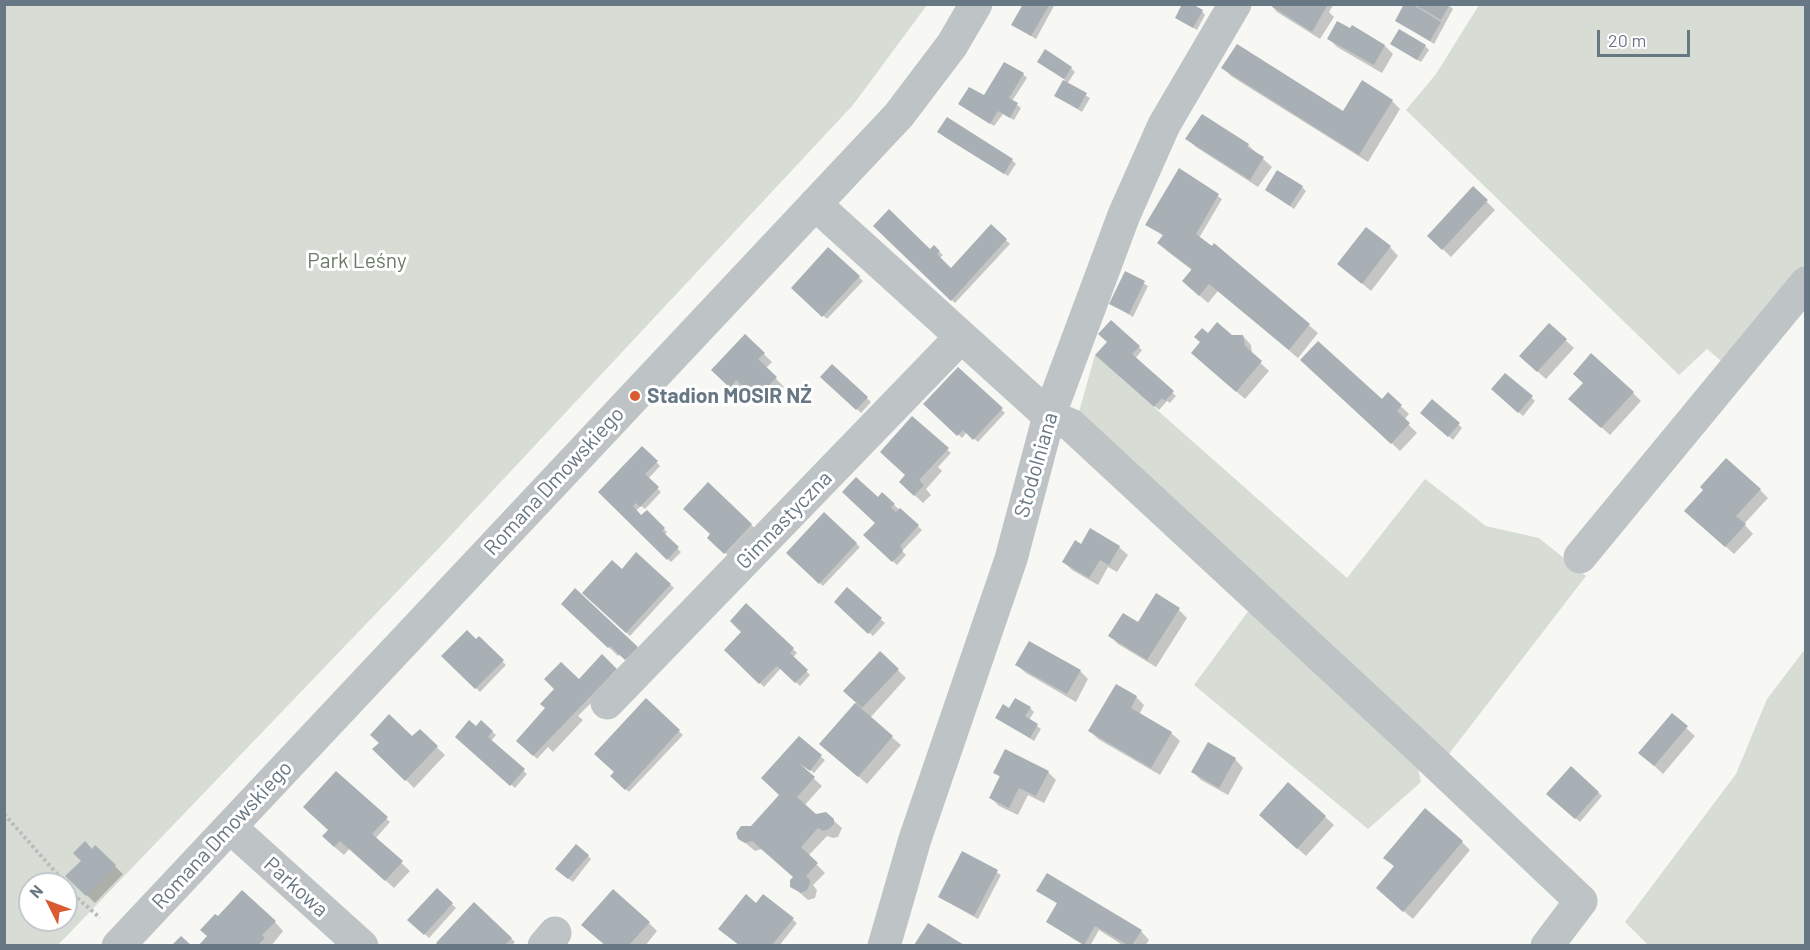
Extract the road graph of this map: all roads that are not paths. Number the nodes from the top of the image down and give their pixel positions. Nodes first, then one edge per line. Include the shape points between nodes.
1 (976, 4) edge
2 (1235, 4) edge
3 (816, 204) junction
4 (1806, 283) edge
5 (961, 337) junction
6 (1049, 416) junction
7 (1580, 557) dead end
8 (607, 703) dead end
9 (230, 827) junction
10 (118, 945) edge
11 (363, 945) edge
12 (884, 945) edge
13 (1547, 945) edge

1 - 3 street, Romana Dmowskiego via 952,45 899,115
2 - 6 street, Stodolniana via 1160,135 1124,215
3 - 5 street
3 - 9 street, Romana Dmowskiego
4 - 7 street
5 - 6 street
5 - 8 street, Gimnastyczna
6 - 12 street, Stodolniana via 1011,559 915,839
6 - 13 street via 1071,425 1581,901
9 - 10 street, Romana Dmowskiego
9 - 11 street, Parkowa

